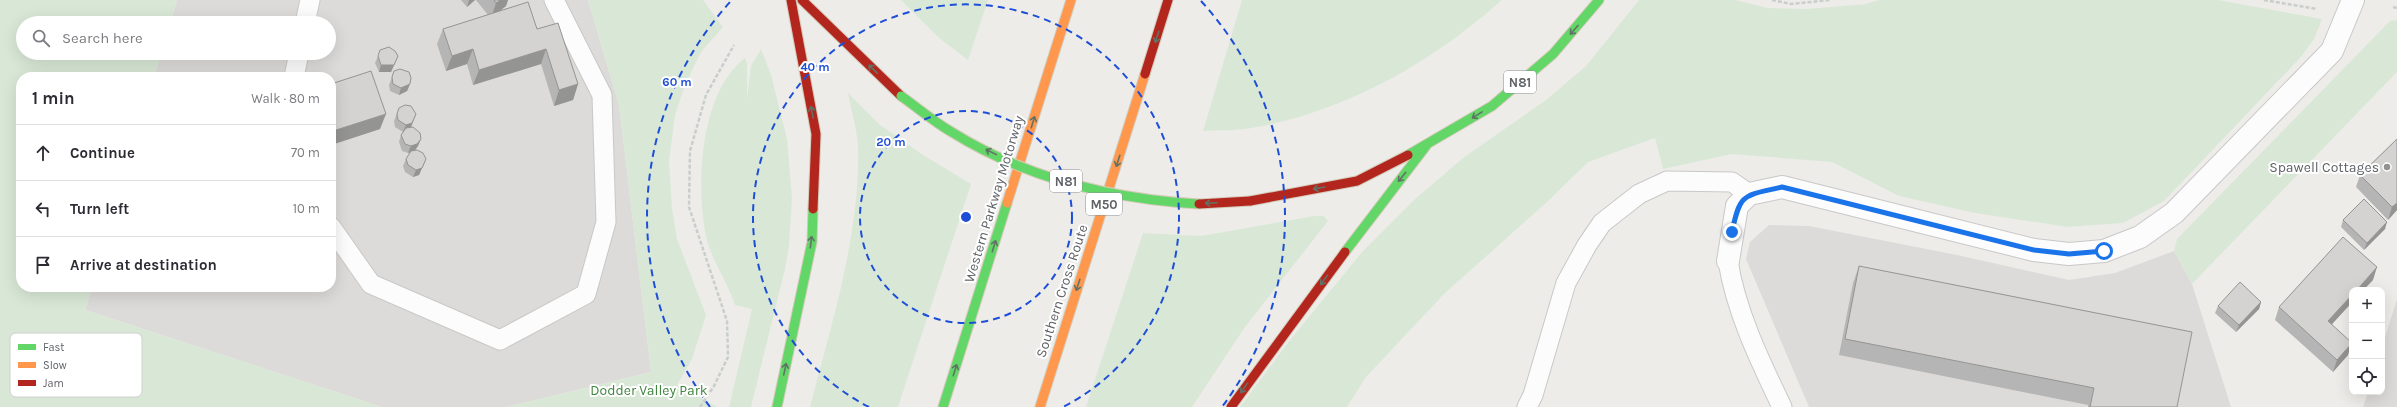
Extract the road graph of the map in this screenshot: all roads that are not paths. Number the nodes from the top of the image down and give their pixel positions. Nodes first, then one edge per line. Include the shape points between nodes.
1 (310, 0) edge
2 (554, 0) edge
3 (791, 0) edge
4 (802, 0) edge
5 (1071, 0) edge
6 (1168, 0) edge
7 (1599, 0) edge
8 (2353, 0) edge
9 (307, 16) edge
10 (298, 60) edge
11 (295, 72) edge
12 (1426, 146) junction
13 (1749, 194) junction
14 (336, 234) edge
15 (1728, 261) joint
16 (777, 407) edge
17 (944, 407) edge
18 (1040, 407) edge
19 (1231, 407) edge
20 (1527, 407) edge
21 (1782, 407) edge

1 - 9 lane
2 - 14 lane via 602,95 606,222 586,294 500,340 371,284
16 -> 3 main road via 812,242 816,134
12 -> 4 main road, N81, bridge via 1357,182 1250,201 1198,204 1148,199 1090,188 1026,170 957,136 901,96
17 -> 5 main road, Western Parkway Motorway
6 -> 18 main road, Southern Cross Route / M50
7 -> 12 main road, N81 via 1553,54 1492,106
8 - 13 street via 2332,51 2174,213 2140,237 2104,251 2069,254 2034,250 1782,187
10 - 11 lane
12 -> 19 main road
13 - 15 street via 1737,206
13 - 20 lane via 1732,182 1667,181 1639,194 1602,224 1566,283 1533,395
15 - 21 lane via 1732,282 1759,357

